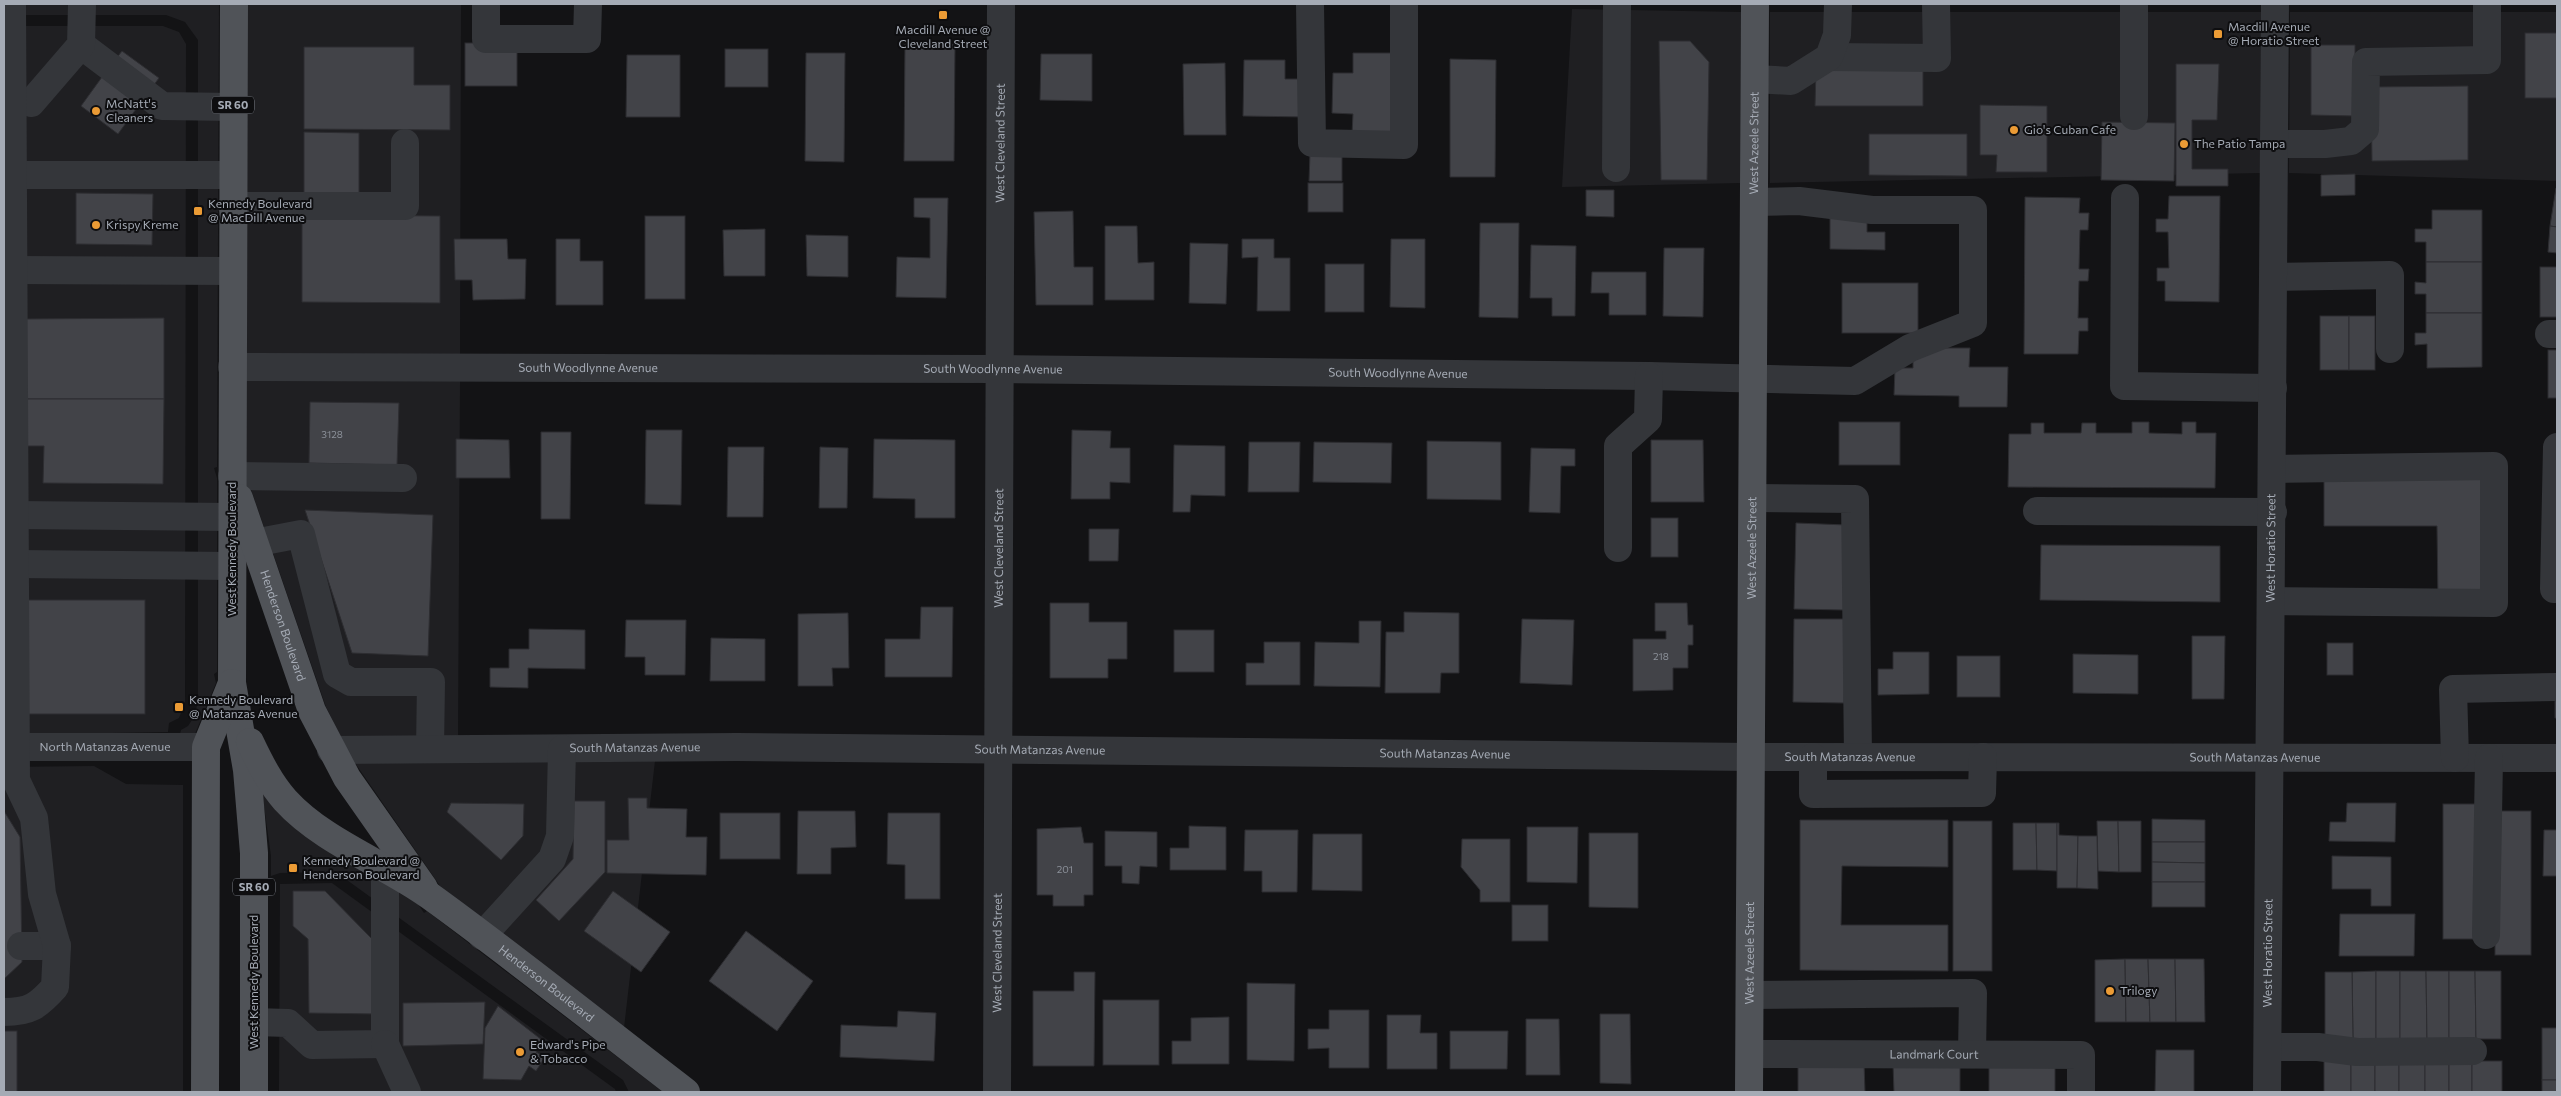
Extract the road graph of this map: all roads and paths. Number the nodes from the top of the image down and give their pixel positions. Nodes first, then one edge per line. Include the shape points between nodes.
1 (12, 4) edge
2 (82, 4) edge
3 (234, 4) edge
4 (486, 4) edge
5 (588, 4) edge
6 (1001, 4) edge
7 (1310, 4) edge
8 (1404, 4) edge
9 (1617, 4) edge
10 (1755, 4) edge
11 (1838, 4) edge
12 (1936, 4) edge
13 (2134, 4) edge
14 (2275, 4) edge
15 (2487, 4) edge
16 (81, 45) junction
17 (1828, 57) junction
18 (1755, 79) junction
19 (31, 103) dead end
20 (233, 107) junction
21 (2134, 116) dead end
22 (405, 143) dead end
23 (2275, 144) junction
24 (1616, 168) dead end
25 (13, 174) junction
26 (233, 175) junction
27 (2125, 198) dead end
28 (1755, 202) junction
29 (232, 206) junction
30 (232, 271) junction
31 (10, 273) edge
32 (2274, 277) junction
33 (2390, 349) dead end
34 (232, 367) junction
35 (1000, 369) junction
36 (1649, 376) junction
37 (1754, 378) junction
38 (2273, 388) junction
39 (2557, 447) edge
40 (2272, 469) junction
41 (232, 476) junction
42 (403, 478) dead end
43 (1754, 498) junction
44 (2037, 511) dead end
45 (2272, 512) junction
46 (15, 515) junction
47 (232, 516) junction
48 (254, 543) junction
49 (1618, 548) dead end
50 (15, 564) junction
51 (232, 566) junction
52 (2557, 589) edge
53 (2272, 602) junction
54 (232, 684) junction
55 (2557, 687) edge
56 (10, 746) edge
57 (206, 746) junction
58 (562, 749) junction
59 (331, 750) junction
60 (430, 750) junction
61 (999, 751) junction
62 (1752, 757) junction
63 (1814, 757) junction
64 (1858, 757) junction
65 (1983, 757) junction
66 (2271, 758) junction
67 (2455, 758) junction
68 (2488, 758) junction
69 (2557, 758) edge
70 (385, 869) junction
71 (429, 895) junction
72 (2486, 935) dead end
73 (482, 936) junction
74 (22, 946) dead end
75 (57, 946) junction
76 (1750, 996) junction
77 (4, 1012) edge
78 (254, 1022) junction
79 (385, 1044) junction
80 (2268, 1047) junction
81 (2474, 1051) dead end
82 (1750, 1054) junction
83 (1972, 1054) junction
84 (205, 1092) edge
85 (254, 1092) edge
86 (406, 1092) edge
87 (686, 1092) edge
88 (997, 1092) edge
89 (1749, 1092) edge
90 (2082, 1092) edge
91 (2268, 1092) edge

1 - 25 street
2 - 16 street
3 - 20 main road, West Kennedy Boulevard / SR 60
4 - 5 street via 486,39 587,39
6 - 35 street, West Cleveland Street
7 - 8 street via 1312,143 1404,145
9 - 24 street
10 - 18 main road, West Azeele Street
11 - 17 street via 1837,35
12 - 17 street via 1937,58
13 - 21 street
14 - 23 street, West Horatio Street
15 - 23 street via 2487,60 2366,62 2365,128 2351,142
16 - 19 street
16 - 20 street via 162,106
17 - 18 street via 1791,81
18 - 28 main road, West Azeele Street
20 - 26 main road, West Kennedy Boulevard / SR 60
22 - 29 street via 404,206
23 - 32 street, West Horatio Street
25 - 26 street
25 - 31 street
26 - 29 main road, West Kennedy Boulevard / SR 60
27 - 38 street via 2124,386
28 - 37 main road, West Azeele Street
28 - 37 street, South Woodlynne Avenue via 1799,201 1872,210 1973,210 1973,322 1910,348 1855,381
29 - 30 main road, West Kennedy Boulevard / SR 60
30 - 31 street
30 - 34 main road, West Kennedy Boulevard / SR 60
31 - 46 street
32 - 33 street via 2390,275
32 - 38 street, West Horatio Street
34 - 35 street, South Woodlynne Avenue
34 - 41 main road, West Kennedy Boulevard / SR 60
35 - 36 street, South Woodlynne Avenue
35 - 61 street, West Cleveland Street
36 - 37 street, South Woodlynne Avenue
36 - 49 street via 1648,419 1618,446
37 - 43 main road, West Azeele Street
38 - 40 street, West Horatio Street
39 - 52 street via 2554,589
40 - 45 street, West Horatio Street
40 - 53 street via 2494,466 2494,603
41 - 42 street
41 - 47 main road, West Kennedy Boulevard / SR 60
41 - 48 main road, Henderson Boulevard
43 - 62 main road, West Azeele Street
43 - 64 street via 1855,499
44 - 45 street
45 - 53 street, West Horatio Street
46 - 47 street
46 - 50 street
47 - 51 main road, West Kennedy Boulevard / SR 60
48 - 59 main road, Henderson Boulevard via 312,711
48 - 60 street via 300,534 337,674 351,682 431,682
50 - 51 street
50 - 56 street
51 - 54 main road, West Kennedy Boulevard / SR 60
53 - 66 street, West Horatio Street
54 - 57 main road, SR 60
54 - 70 main road, Henderson Boulevard via 247,736 268,778 286,801 335,840
54 - 78 main road, West Kennedy Boulevard / SR 60 via 248,770 254,853
55 - 67 street via 2453,689
56 - 57 street, North Matanzas Avenue
56 - 75 street via 16,780 34,818 42,894
57 - 84 main road, SR 60
58 - 60 street, South Matanzas Avenue
58 - 61 street, South Matanzas Avenue via 737,747
58 - 73 street via 557,849 552,859
59 - 60 street, South Matanzas Avenue
59 - 71 main road, Henderson Boulevard
61 - 62 street, South Matanzas Avenue
61 - 88 street, West Cleveland Street
62 - 63 street, South Matanzas Avenue
62 - 76 main road, West Azeele Street
63 - 64 street, South Matanzas Avenue
63 - 65 street via 1813,794 1982,793
64 - 65 street, South Matanzas Avenue
65 - 66 street, South Matanzas Avenue
66 - 67 street, South Matanzas Avenue
66 - 80 street, West Horatio Street
67 - 68 street, South Matanzas Avenue
68 - 69 street, South Matanzas Avenue
68 - 72 street
70 - 71 main road, Henderson Boulevard
70 - 79 street
71 - 73 main road, Henderson Boulevard
73 - 87 main road, Henderson Boulevard
74 - 75 street
75 - 77 street via 55,987 39,1005 20,1012
76 - 82 main road, West Azeele Street
76 - 83 street via 1973,993
78 - 79 street via 288,1023 312,1045
78 - 85 main road, West Kennedy Boulevard / SR 60
79 - 86 street
80 - 81 street via 2318,1047 2356,1052
80 - 91 street, West Horatio Street
82 - 83 street, Landmark Court
82 - 89 main road, West Azeele Street
83 - 90 street, Landmark Court via 2081,1055

